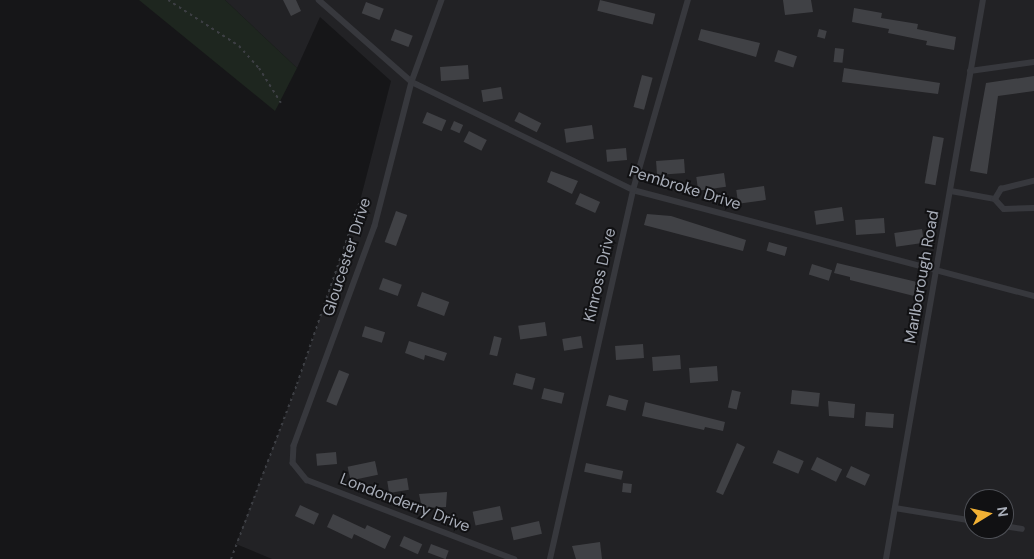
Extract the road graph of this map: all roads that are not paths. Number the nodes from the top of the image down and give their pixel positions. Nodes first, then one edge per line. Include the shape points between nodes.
1 (319, 0) edge
2 (442, 0) edge
3 (688, 0) edge
4 (983, 0) edge
5 (1034, 62) edge
6 (970, 71) junction
7 (412, 82) junction
8 (1034, 181) edge
9 (633, 190) junction
10 (950, 191) junction
11 (995, 198) junction
12 (1034, 208) edge
13 (937, 273) junction
14 (1034, 296) edge
15 (293, 463) joint
16 (895, 508) junction
17 (964, 519) edge
18 (1014, 528) edge
19 (1022, 529) dead end
20 (514, 559) edge
21 (550, 559) edge
22 (886, 559) edge

1 - 7 lane, Pembroke Drive
2 - 7 lane, Gloucester Drive
3 - 9 lane, Kinross Drive
4 - 6 lane, Marlborough Road
5 - 6 lane
6 - 10 lane, Marlborough Road
7 - 9 lane, Pembroke Drive
7 - 15 lane, Gloucester Drive via 374,226 294,446
8 - 11 lane via 1001,189
9 - 13 lane, Pembroke Drive
9 - 21 lane, Kinross Drive
10 - 11 lane
10 - 13 lane, Marlborough Road
11 - 12 lane via 1004,209
13 - 14 lane, Pembroke Drive
13 - 16 lane, Marlborough Road
15 - 20 lane, Londonderry Drive via 307,480
16 - 17 lane
16 - 22 lane, Marlborough Road
18 - 19 lane

